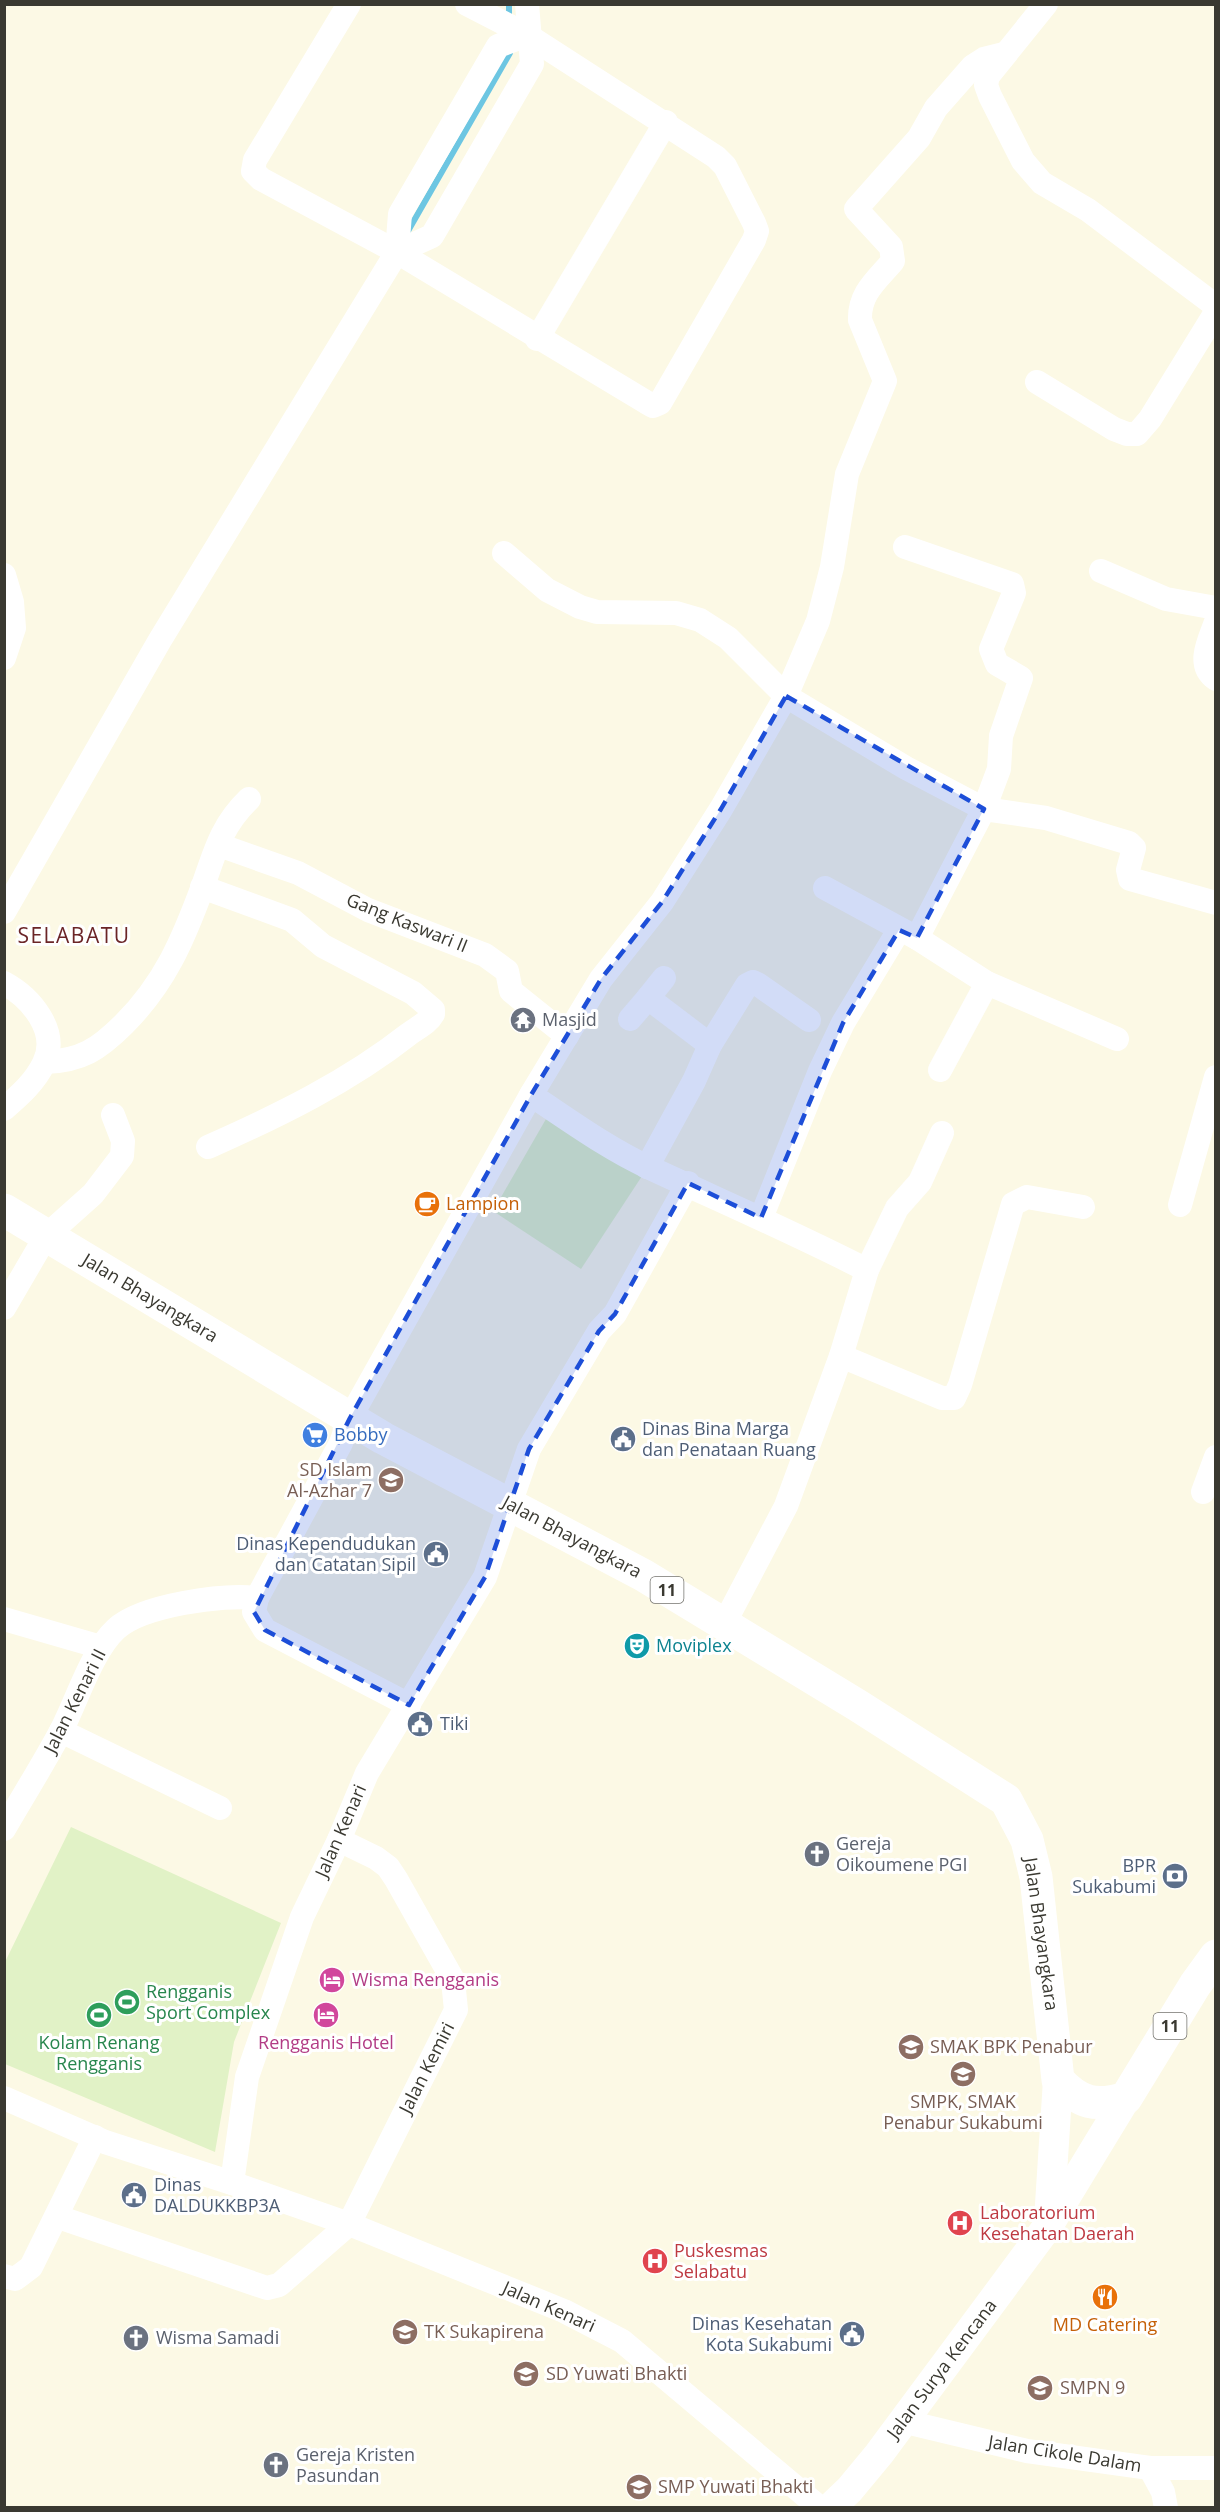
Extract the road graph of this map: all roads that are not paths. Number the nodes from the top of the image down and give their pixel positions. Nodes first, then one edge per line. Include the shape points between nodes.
1 (349, 4) edge
2 (467, 4) edge
3 (527, 4) edge
4 (1046, 4) edge
5 (527, 35) junction
6 (1004, 54) junction
7 (666, 122) junction
8 (396, 252) junction
9 (1215, 306) edge
10 (1215, 312) edge
11 (537, 339) junction
12 (1037, 382) dead end
13 (905, 547) dead end
14 (504, 553) dead end
15 (1101, 571) dead end
16 (4, 575) edge
17 (1215, 608) edge
18 (1215, 622) edge
19 (4, 658) edge
20 (1215, 679) edge
21 (786, 696) junction
22 (249, 799) dead end
23 (984, 809) junction
24 (219, 845) junction
25 (202, 887) junction
26 (825, 888) dead end
27 (1215, 903) edge
28 (4, 912) edge
29 (908, 934) junction
30 (664, 978) dead end
31 (4, 983) edge
32 (987, 983) junction
33 (648, 998) junction
34 (630, 1019) dead end
35 (809, 1020) dead end
36 (567, 1036) junction
37 (1117, 1039) dead end
38 (710, 1045) junction
39 (45, 1062) junction
40 (940, 1070) dead end
41 (1215, 1077) edge
42 (531, 1095) junction
43 (4, 1109) edge
44 (113, 1115) dead end
45 (942, 1132) dead end
46 (208, 1147) dead end
47 (647, 1167) junction
48 (687, 1183) junction
49 (1180, 1205) dead end
50 (1083, 1208) dead end
51 (4, 1210) edge
52 (761, 1218) junction
53 (46, 1236) junction
54 (867, 1270) junction
55 (4, 1308) edge
56 (841, 1356) junction
57 (350, 1418) junction
58 (1215, 1457) edge
59 (1203, 1492) dead end
60 (509, 1503) junction
61 (257, 1598) junction
62 (4, 1619) edge
63 (724, 1624) junction
64 (101, 1647) junction
65 (409, 1705) junction
66 (61, 1731) junction
67 (220, 1808) dead end
68 (4, 1829) edge
69 (339, 1840) junction
70 (1215, 1956) edge
71 (1058, 2080) junction
72 (4, 2098) edge
73 (1126, 2098) junction
74 (95, 2137) junction
75 (232, 2183) junction
76 (58, 2217) junction
77 (349, 2224) junction
78 (1048, 2226) junction
79 (4, 2276) edge
80 (902, 2421) junction
81 (1150, 2468) junction
82 (1215, 2468) edge
83 (820, 2508) edge
84 (830, 2508) edge
85 (1166, 2508) edge

1 - 8 street via 255,160 253,171 261,179
2 - 5 street
3 - 5 street
4 - 6 street
5 - 7 street
5 - 8 street via 498,46 400,214
5 - 8 street via 531,64 432,236
6 - 9 street via 986,85 1031,172 1115,229
6 - 21 street via 984,58 973,66 936,108 919,138 856,209 891,248 893,261 861,300 860,313 885,381 848,474 818,621
7 - 11 street
7 - 11 street via 722,162 758,231 660,403 653,406
8 - 11 street
8 - 28 street via 160,640
10 - 12 street via 1137,434 1127,435 1114,429
13 - 23 street via 1014,587 991,649 997,664 1020,675 1021,681 1001,736 999,769
14 - 21 street via 547,590 580,607 597,612 676,613 700,620 728,638
15 - 17 street via 1166,599
16 - 19 street via 14,628
18 - 20 street via 1204,665
21 - 23 street via 906,768
21 - 36 street via 721,810 662,902 602,979
22 - 24 street via 230,819
23 - 27 street via 1046,818 1129,843 1134,848 1128,870 1130,879
23 - 29 street
24 - 25 street
24 - 36 street, Gang Kaswari II via 298,873 368,910 485,955 507,970 511,991
25 - 39 street via 172,960 143,1006 98,1049 72,1059
25 - 46 street via 292,920 323,946 418,996 433,1010 397,1043 350,1075 280,1114
26 - 29 street
29 - 32 street
29 - 52 street via 838,1032
30 - 33 street
31 - 39 street via 21,993 44,1021
32 - 37 street
32 - 40 street
33 - 34 street
33 - 38 street
35 - 38 street via 753,982 741,993
36 - 42 street
38 - 47 street
39 - 43 street via 30,1085
41 - 49 street
42 - 47 street
42 - 57 street
44 - 53 street via 123,1142 122,1156 93,1194
45 - 54 street via 920,1182 897,1209
47 - 48 street
48 - 52 street
48 - 60 street, Jalan Kenari via 615,1314 598,1331 529,1449
50 - 56 street via 1027,1197 1013,1204 954,1398 942,1398
51 - 53 highway, Jalan Bhayangkara / 11
52 - 54 street
53 - 55 street
53 - 57 highway, Jalan Bhayangkara / 11
54 - 56 street
56 - 63 street via 786,1506
57 - 60 highway, Jalan Bhayangkara / 11
57 - 61 street via 341,1443
58 - 59 street
60 - 63 highway, Jalan Bhayangkara / 11
60 - 65 street, Jalan Kenari via 485,1577
61 - 64 street, Jalan Kenari II via 204,1598 132,1619 114,1630
61 - 65 street via 254,1612 265,1630
62 - 64 street
63 - 71 highway, Jalan Bhayangkara / 11 via 1006,1800 1028,1840 1036,1877
64 - 66 street, Jalan Kenari II
65 - 69 street, Jalan Kenari via 367,1773
66 - 67 street
66 - 68 street, Jalan Kenari II
69 - 75 street, Jalan Kenari via 302,1917 247,2077
69 - 77 street, Jalan Kemiri via 388,1867 456,1988 456,2010
70 - 73 highway, Jalan Surya Kencana / 11
71 - 73 highway via 1070,2094 1086,2102 1106,2104
71 - 78 main road
72 - 74 street, Jalan Kenari
73 - 78 main road, Jalan Surya Kencana
74 - 75 street, Jalan Kenari
74 - 76 street
75 - 77 street, Jalan Kenari
76 - 77 street via 267,2288 279,2286
76 - 79 street via 31,2267 15,2279
77 - 83 street, Jalan Kenari via 564,2311 622,2341
78 - 80 main road, Jalan Surya Kencana
80 - 81 street, Jalan Cikole Dalam via 1027,2451
80 - 84 main road, Jalan Surya Kencana via 850,2489
81 - 82 street
81 - 85 street, Jalan Cikole Dalam via 1163,2492

